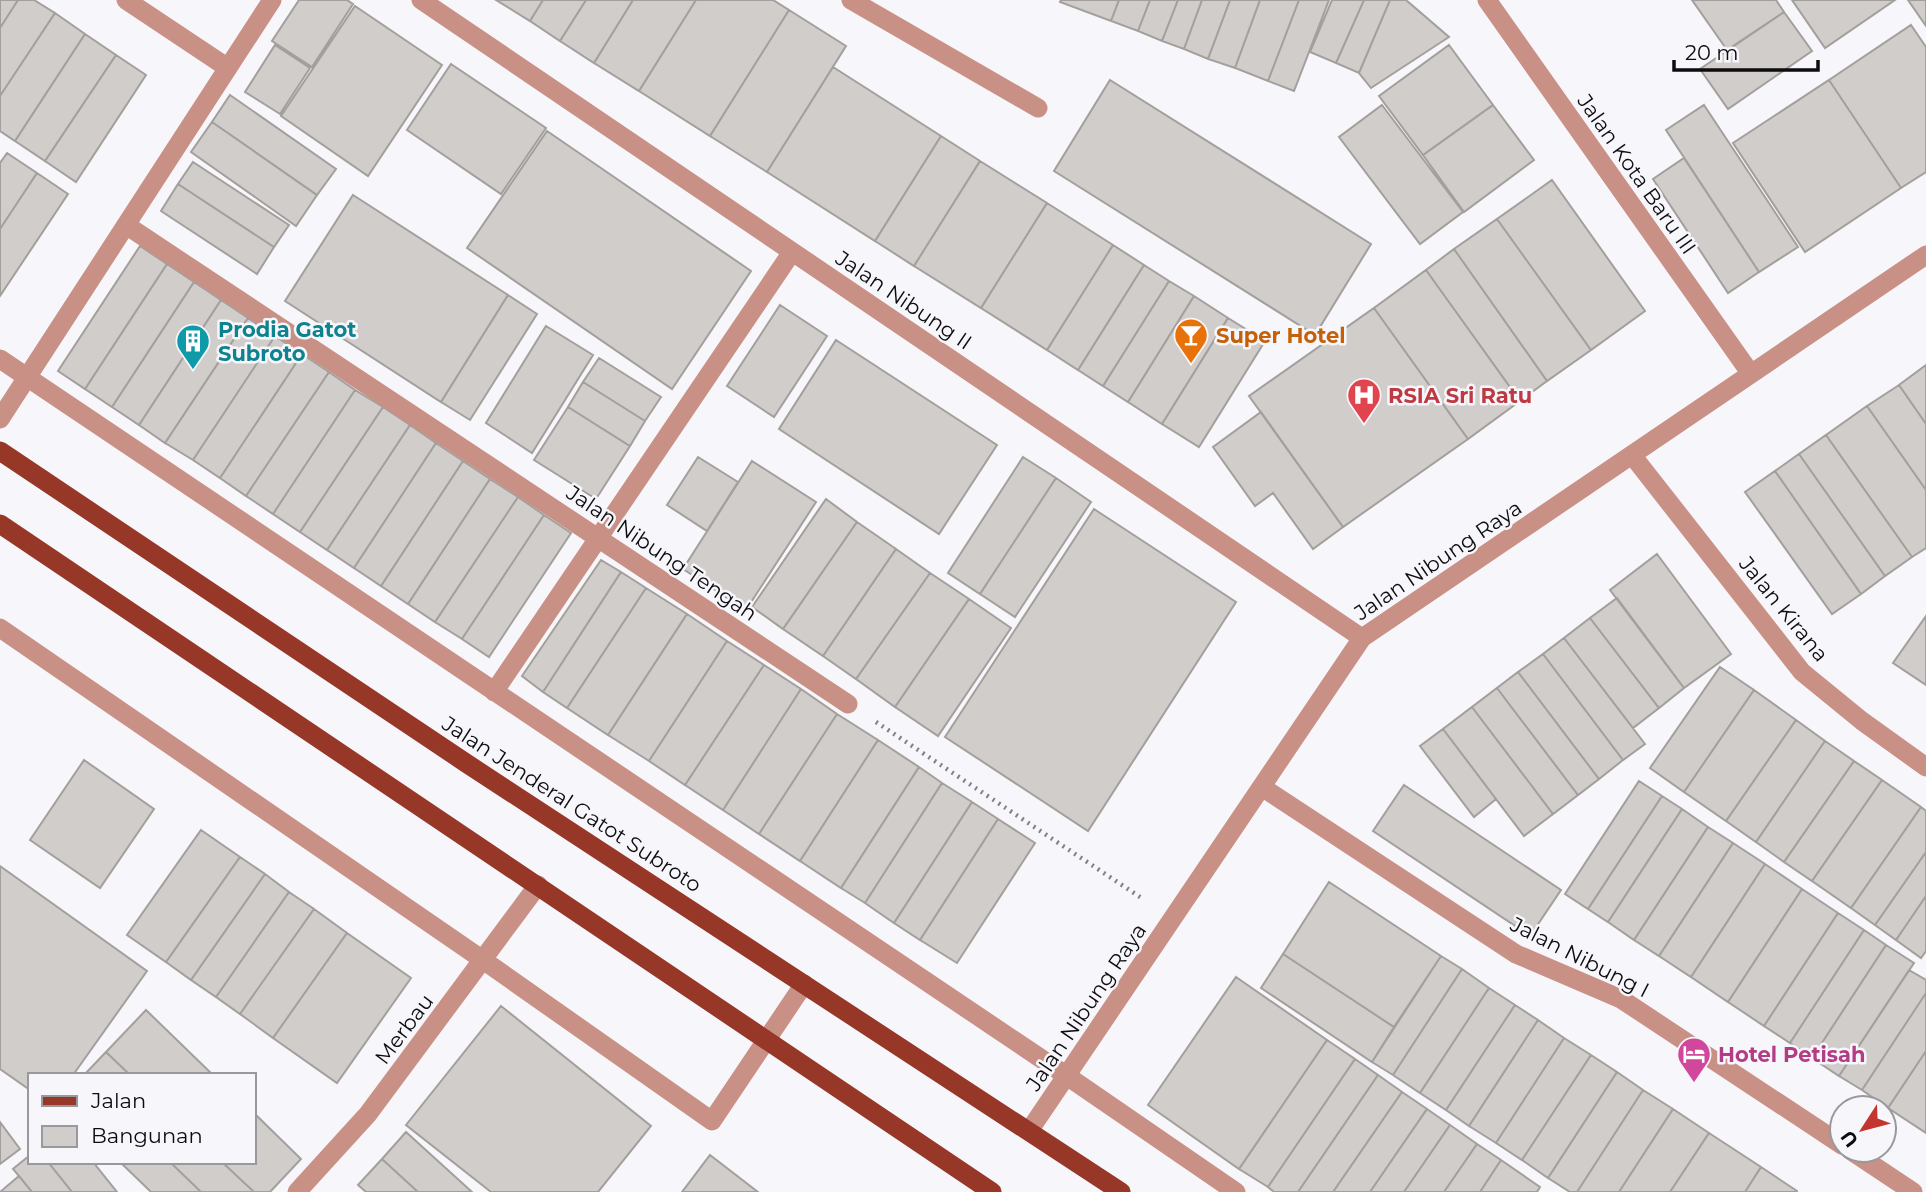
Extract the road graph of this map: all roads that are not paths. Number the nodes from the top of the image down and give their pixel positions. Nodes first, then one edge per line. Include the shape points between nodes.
1 (126, 0) edge
2 (272, 0) edge
3 (421, 0) edge
4 (852, 0) edge
5 (1487, 0) edge
6 (228, 68) junction
7 (1038, 108) dead end
8 (127, 225) junction
9 (792, 252) junction
10 (1926, 255) edge
11 (0, 359) edge
12 (1751, 374) junction
13 (27, 377) junction
14 (0, 419) edge
15 (0, 451) edge
16 (1632, 455) junction
17 (0, 524) edge
18 (599, 538) junction
19 (0, 628) edge
20 (1362, 638) junction
21 (494, 692) junction
22 (848, 704) road end
23 (1926, 766) edge
24 (1262, 787) junction
25 (538, 885) junction
26 (483, 960) junction
27 (804, 984) junction
28 (766, 1041) junction
29 (1067, 1076) junction
30 (1029, 1131) junction
31 (1828, 1136) edge
32 (1871, 1164) edge
33 (296, 1192) edge
34 (992, 1192) edge
35 (1121, 1192) edge
36 (1236, 1192) edge
37 (1913, 1192) edge

1 - 6 street
2 - 6 street
3 - 9 street, Jalan Nibung II
4 - 7 street
5 - 12 street, Jalan Kota Baru III
6 - 8 street
8 - 13 street
8 - 18 street, Jalan Nibung Tengah
9 - 18 street
9 - 20 street, Jalan Nibung II
10 - 12 street, Jalan Nibung Raya
11 - 13 street
12 - 16 street, Jalan Nibung Raya
13 - 14 street
13 - 21 street
15 - 27 main road, Jalan Jenderal Gatot Subroto
16 - 20 street, Jalan Nibung Raya
16 - 23 street, Jalan Kirana via 1802,672
17 - 25 main road
18 - 21 street
18 - 22 street, Jalan Nibung Tengah
19 - 26 street
20 - 24 street, Jalan Nibung Raya
21 - 29 street
24 - 29 street, Jalan Nibung Raya
24 - 31 street, Jalan Nibung I via 1516,954 1620,999
25 - 26 street, Merbau
25 - 28 main road
26 - 28 street via 712,1121
26 - 33 street, Merbau via 368,1114
27 - 28 street
27 - 30 main road, Jalan Jenderal Gatot Subroto
28 - 34 main road
29 - 30 street, Jalan Nibung Raya
29 - 36 street
30 - 35 main road, Jalan Jenderal Gatot Subroto
32 - 37 street

